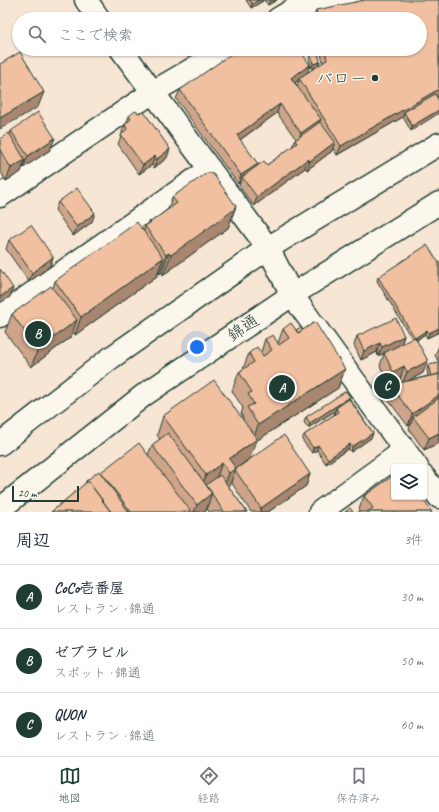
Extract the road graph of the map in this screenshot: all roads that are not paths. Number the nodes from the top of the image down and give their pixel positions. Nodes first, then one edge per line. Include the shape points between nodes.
1 (86, 0) edge
2 (350, 0) edge
3 (95, 12) edge
4 (290, 12) edge
5 (127, 56) edge
6 (215, 56) edge
7 (153, 92) junction
8 (439, 144) edge
9 (210, 169) junction
10 (0, 196) edge
11 (439, 203) edge
12 (268, 248) junction
13 (292, 295) junction
14 (0, 316) edge
15 (0, 444) edge
16 (411, 459) edge
17 (427, 481) edge
18 (439, 497) edge
19 (0, 509) edge
20 (320, 512) edge

1 - 3 street
2 - 4 street
5 - 7 street
6 - 7 street
7 - 9 street
7 - 10 street
8 - 12 street
9 - 12 street
9 - 14 street
11 - 13 street, 錦通
12 - 13 street
12 - 15 street via 112,357
13 - 16 street
13 - 19 street, 錦通 via 144,395
16 - 20 street
17 - 18 street

